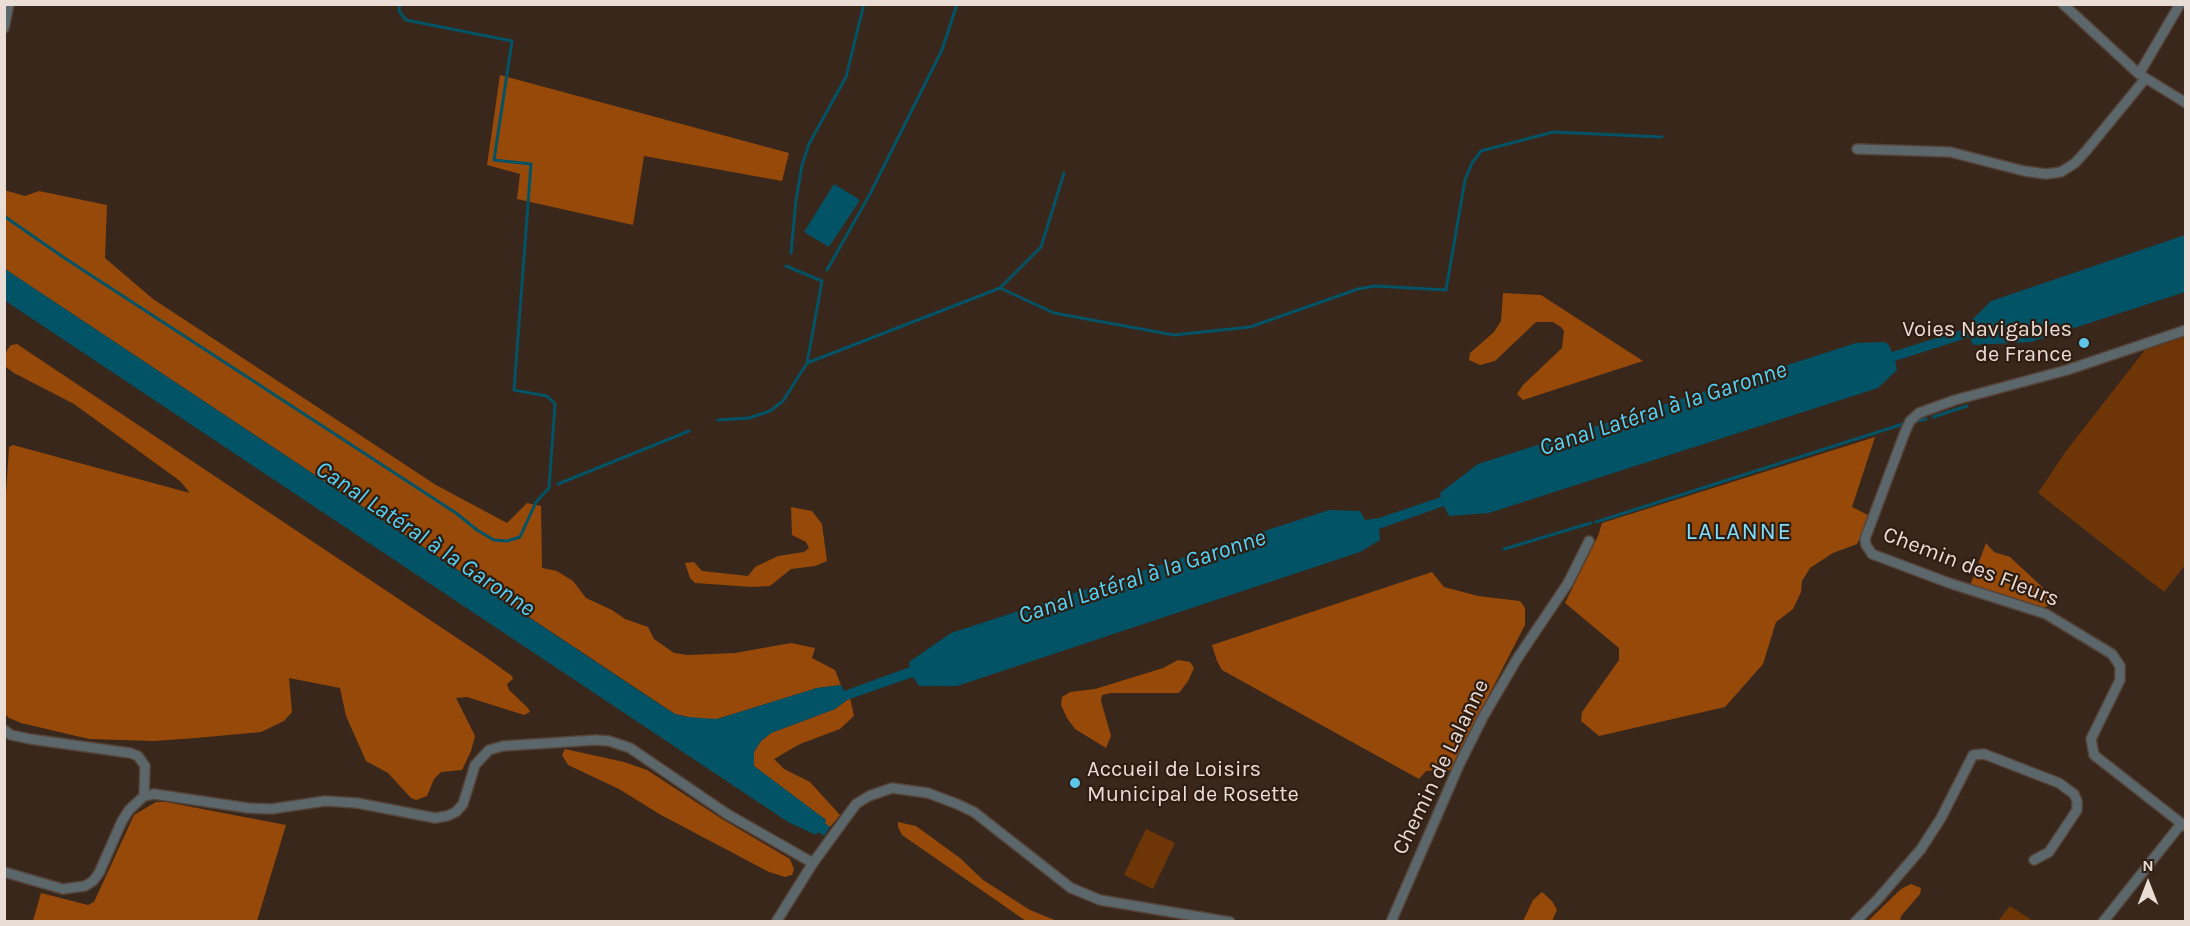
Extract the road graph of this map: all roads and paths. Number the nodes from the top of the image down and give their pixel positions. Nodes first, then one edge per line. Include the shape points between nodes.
1 (9, 4) edge
2 (2063, 4) edge
3 (2180, 4) edge
4 (4, 28) edge
5 (2142, 76) junction
6 (2186, 103) edge
7 (1857, 149) dead end
8 (2186, 330) edge
9 (1589, 541) dead end
10 (4, 730) edge
11 (144, 796) junction
12 (2183, 825) edge
13 (2034, 860) dead end
14 (813, 864) junction
15 (4, 872) edge
16 (776, 921) edge
17 (1230, 921) edge
18 (1391, 921) edge
19 (1855, 921) edge
20 (2103, 921) edge

1 - 4 street
2 - 5 street
3 - 5 street
5 - 6 street
5 - 7 street via 2086,151 2061,172 2024,171 1950,152
8 - 12 street, Chemin des Fleurs via 1919,413 1905,432 1866,539 1872,554 2046,614 2105,649 2120,666 2120,680 2094,731 2091,747 2098,759
9 - 18 street, Chemin de Lalanne via 1568,583 1483,717
10 - 11 street via 30,739 138,756 145,766
11 - 14 street via 271,809 336,801 435,818 456,812 463,804 475,765 489,750 603,740 630,748 727,814
11 - 15 street via 129,810 99,873 85,886 63,889
12 - 20 street
13 - 19 street via 2049,852 2077,810 2074,794 2059,783 1984,754 1973,755 1921,849
14 - 16 street
14 - 17 street via 856,804 892,788 906,789 937,796 974,813 1071,888 1091,897

